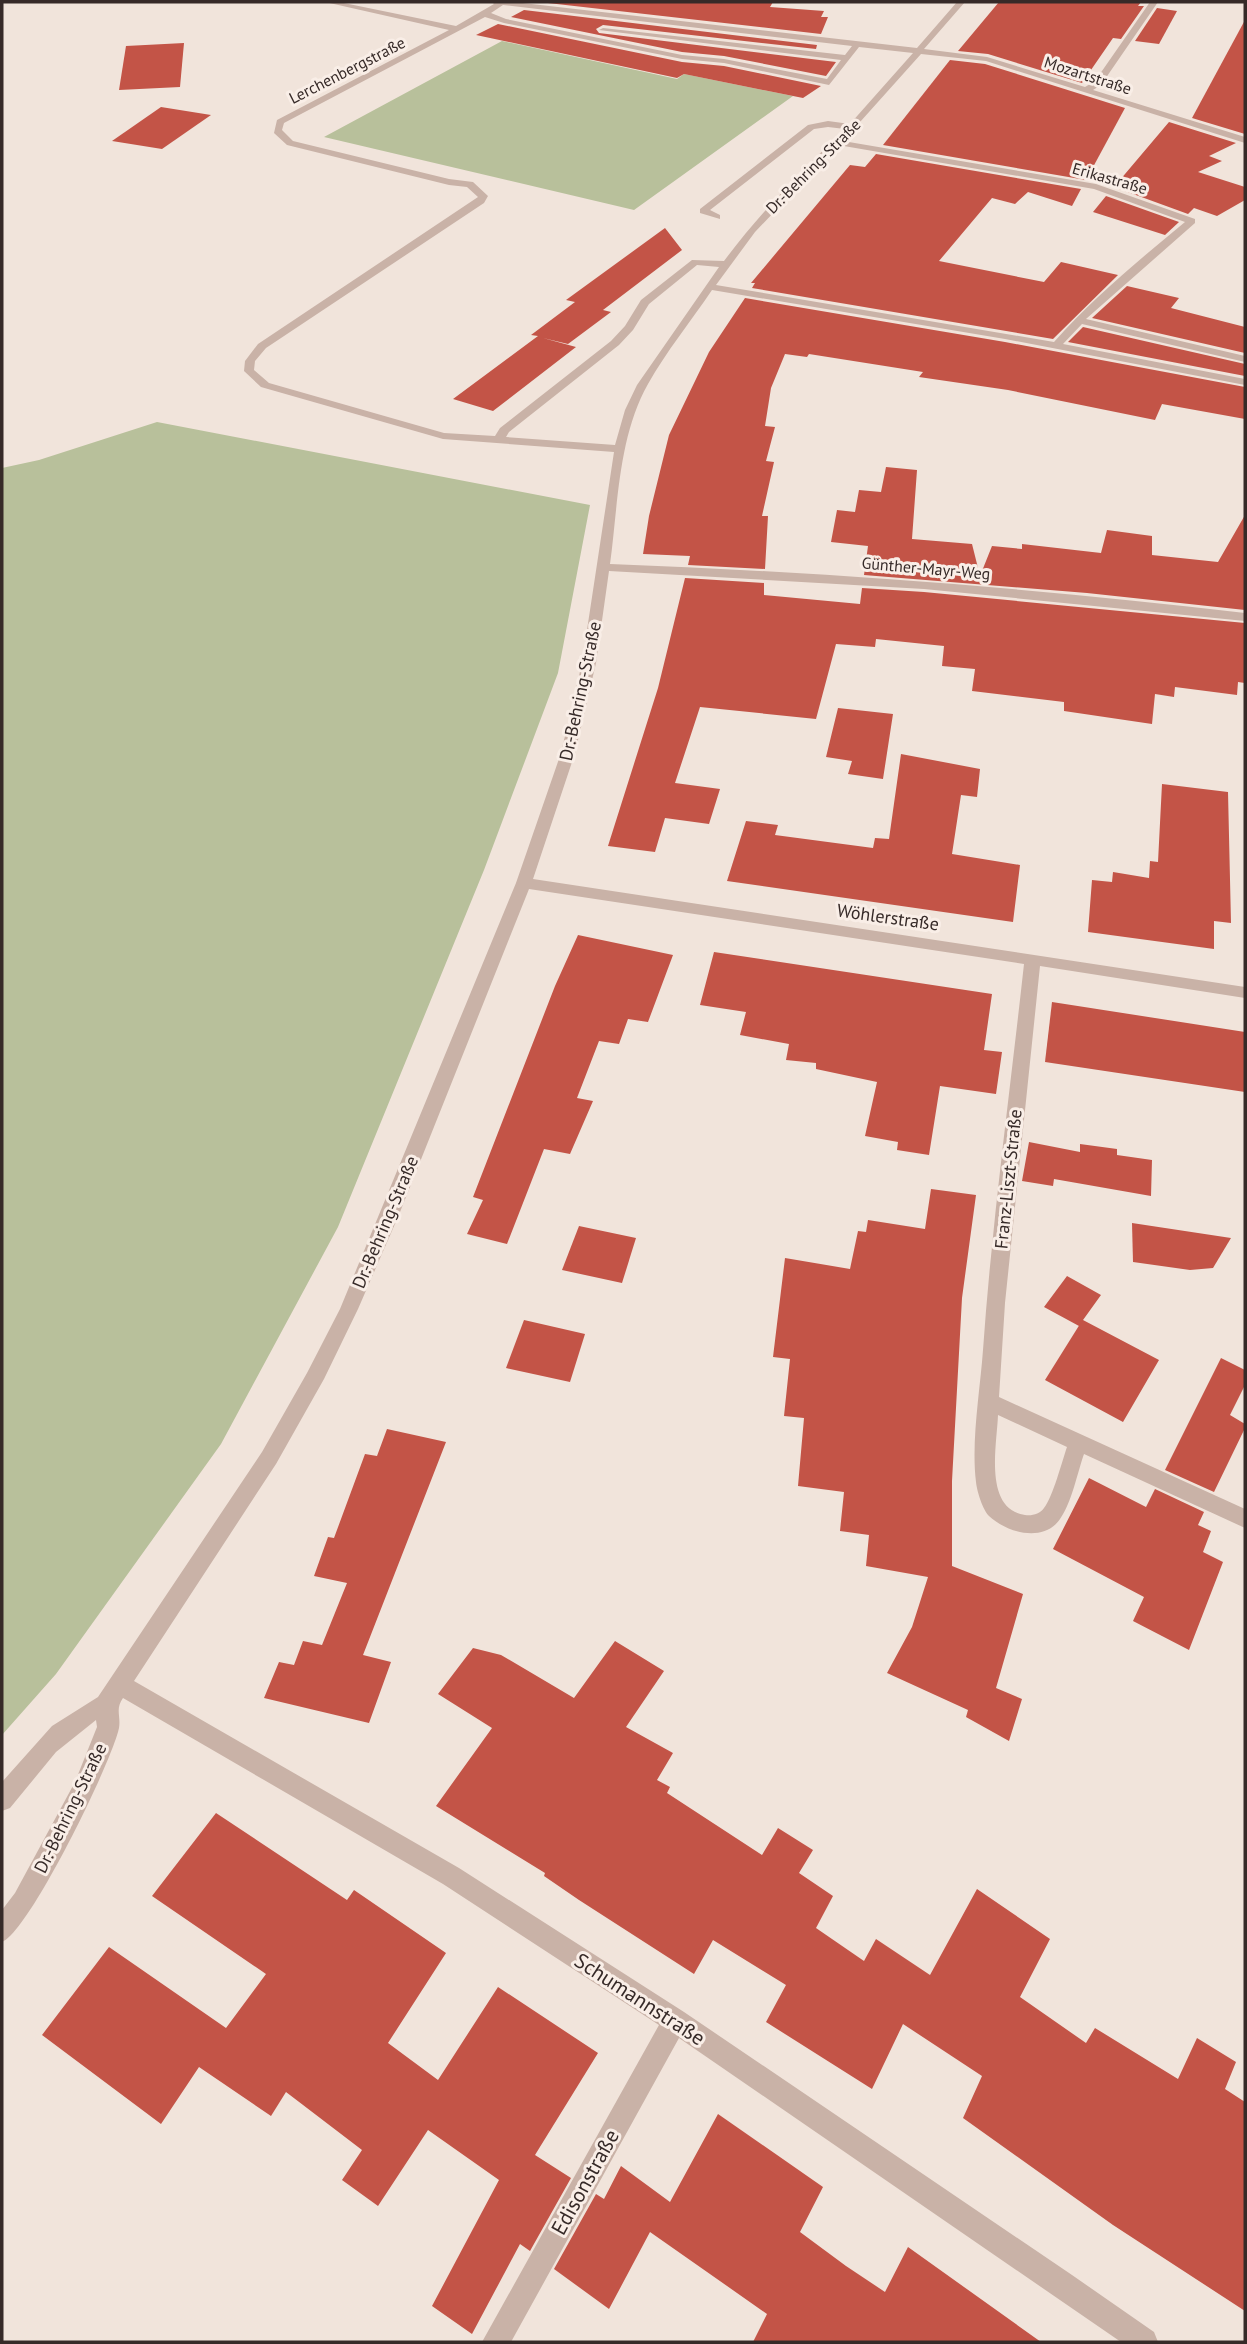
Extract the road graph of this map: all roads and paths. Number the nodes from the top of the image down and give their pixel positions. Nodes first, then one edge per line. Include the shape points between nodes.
1 (329, 2) edge
2 (496, 2) edge
3 (502, 2) edge
4 (961, 2) edge
5 (1154, 2) edge
6 (485, 14) junction
7 (458, 29) junction
8 (858, 44) junction
9 (919, 50) junction
10 (848, 58) junction
11 (1086, 90) junction
12 (851, 127) junction
13 (1245, 140) edge
14 (836, 142) junction
15 (717, 217) dead end
16 (726, 264) junction
17 (709, 286) junction
18 (1078, 320) junction
19 (1056, 346) junction
20 (1245, 359) edge
21 (1245, 382) edge
22 (498, 441) junction
23 (620, 449) junction
24 (603, 567) junction
25 (1245, 617) edge
26 (524, 883) junction
27 (1034, 958) junction
28 (1245, 992) edge
29 (990, 1402) junction
30 (1079, 1442) junction
31 (1245, 1519) edge
32 (113, 1694) junction
33 (2, 1800) edge
34 (2, 1930) edge
35 (675, 2021) junction
36 (496, 2342) edge
37 (1144, 2342) edge

1 - 7 street
2 - 3 street
3 - 6 street, Lerchenbergstraße
3 - 8 street
4 - 9 street, Dr.-Behring-Straße
5 - 11 street via 1098,83
6 - 7 street, Lerchenbergstraße
6 - 10 street
6 - 10 street via 682,57 829,82
7 - 22 street, Lerchenbergstraße via 285,118 277,131 298,145 470,184 480,191 481,201 262,346 250,361 249,371 280,390 424,432
8 - 9 street
8 - 10 street
9 - 11 street, Mozartstraße via 1002,61
9 - 12 street, Dr.-Behring-Straße
11 - 13 street, Mozartstraße
12 - 14 street, Dr.-Behring-Straße
12 - 15 street via 811,127 703,211
14 - 16 street, Dr.-Behring-Straße via 775,204
14 - 18 street, Erikastraße via 1096,187 1192,221
16 - 17 street, Dr.-Behring-Straße
16 - 22 street via 691,265 645,302 615,343 504,430
17 - 19 street
17 - 23 street, Dr.-Behring-Straße via 642,385
18 - 19 street, Erikastraße
18 - 20 street
19 - 21 street
22 - 23 street
23 - 24 street, Dr.-Behring-Straße
24 - 25 street, Günther-Mayr-Weg via 864,581
24 - 26 street, Dr.-Behring-Straße via 580,709
26 - 27 street, Wöhlerstraße
26 - 32 street, Dr.-Behring-Straße via 389,1217 326,1356 268,1458
27 - 28 street, Wöhlerstraße
27 - 29 street, Franz-Liszt-Straße via 1005,1202
29 - 30 street
29 - 30 street, Franz-Liszt-Straße via 986,1484 995,1509 1014,1522 1035,1525 1052,1515
30 - 31 street
32 - 33 street via 54,1735
32 - 34 street, Dr.-Behring-Straße via 108,1727 83,1788 23,1901
32 - 35 street, Schumannstraße via 451,1876
35 - 36 street, Edisonstraße
35 - 37 street, Schumannstraße

